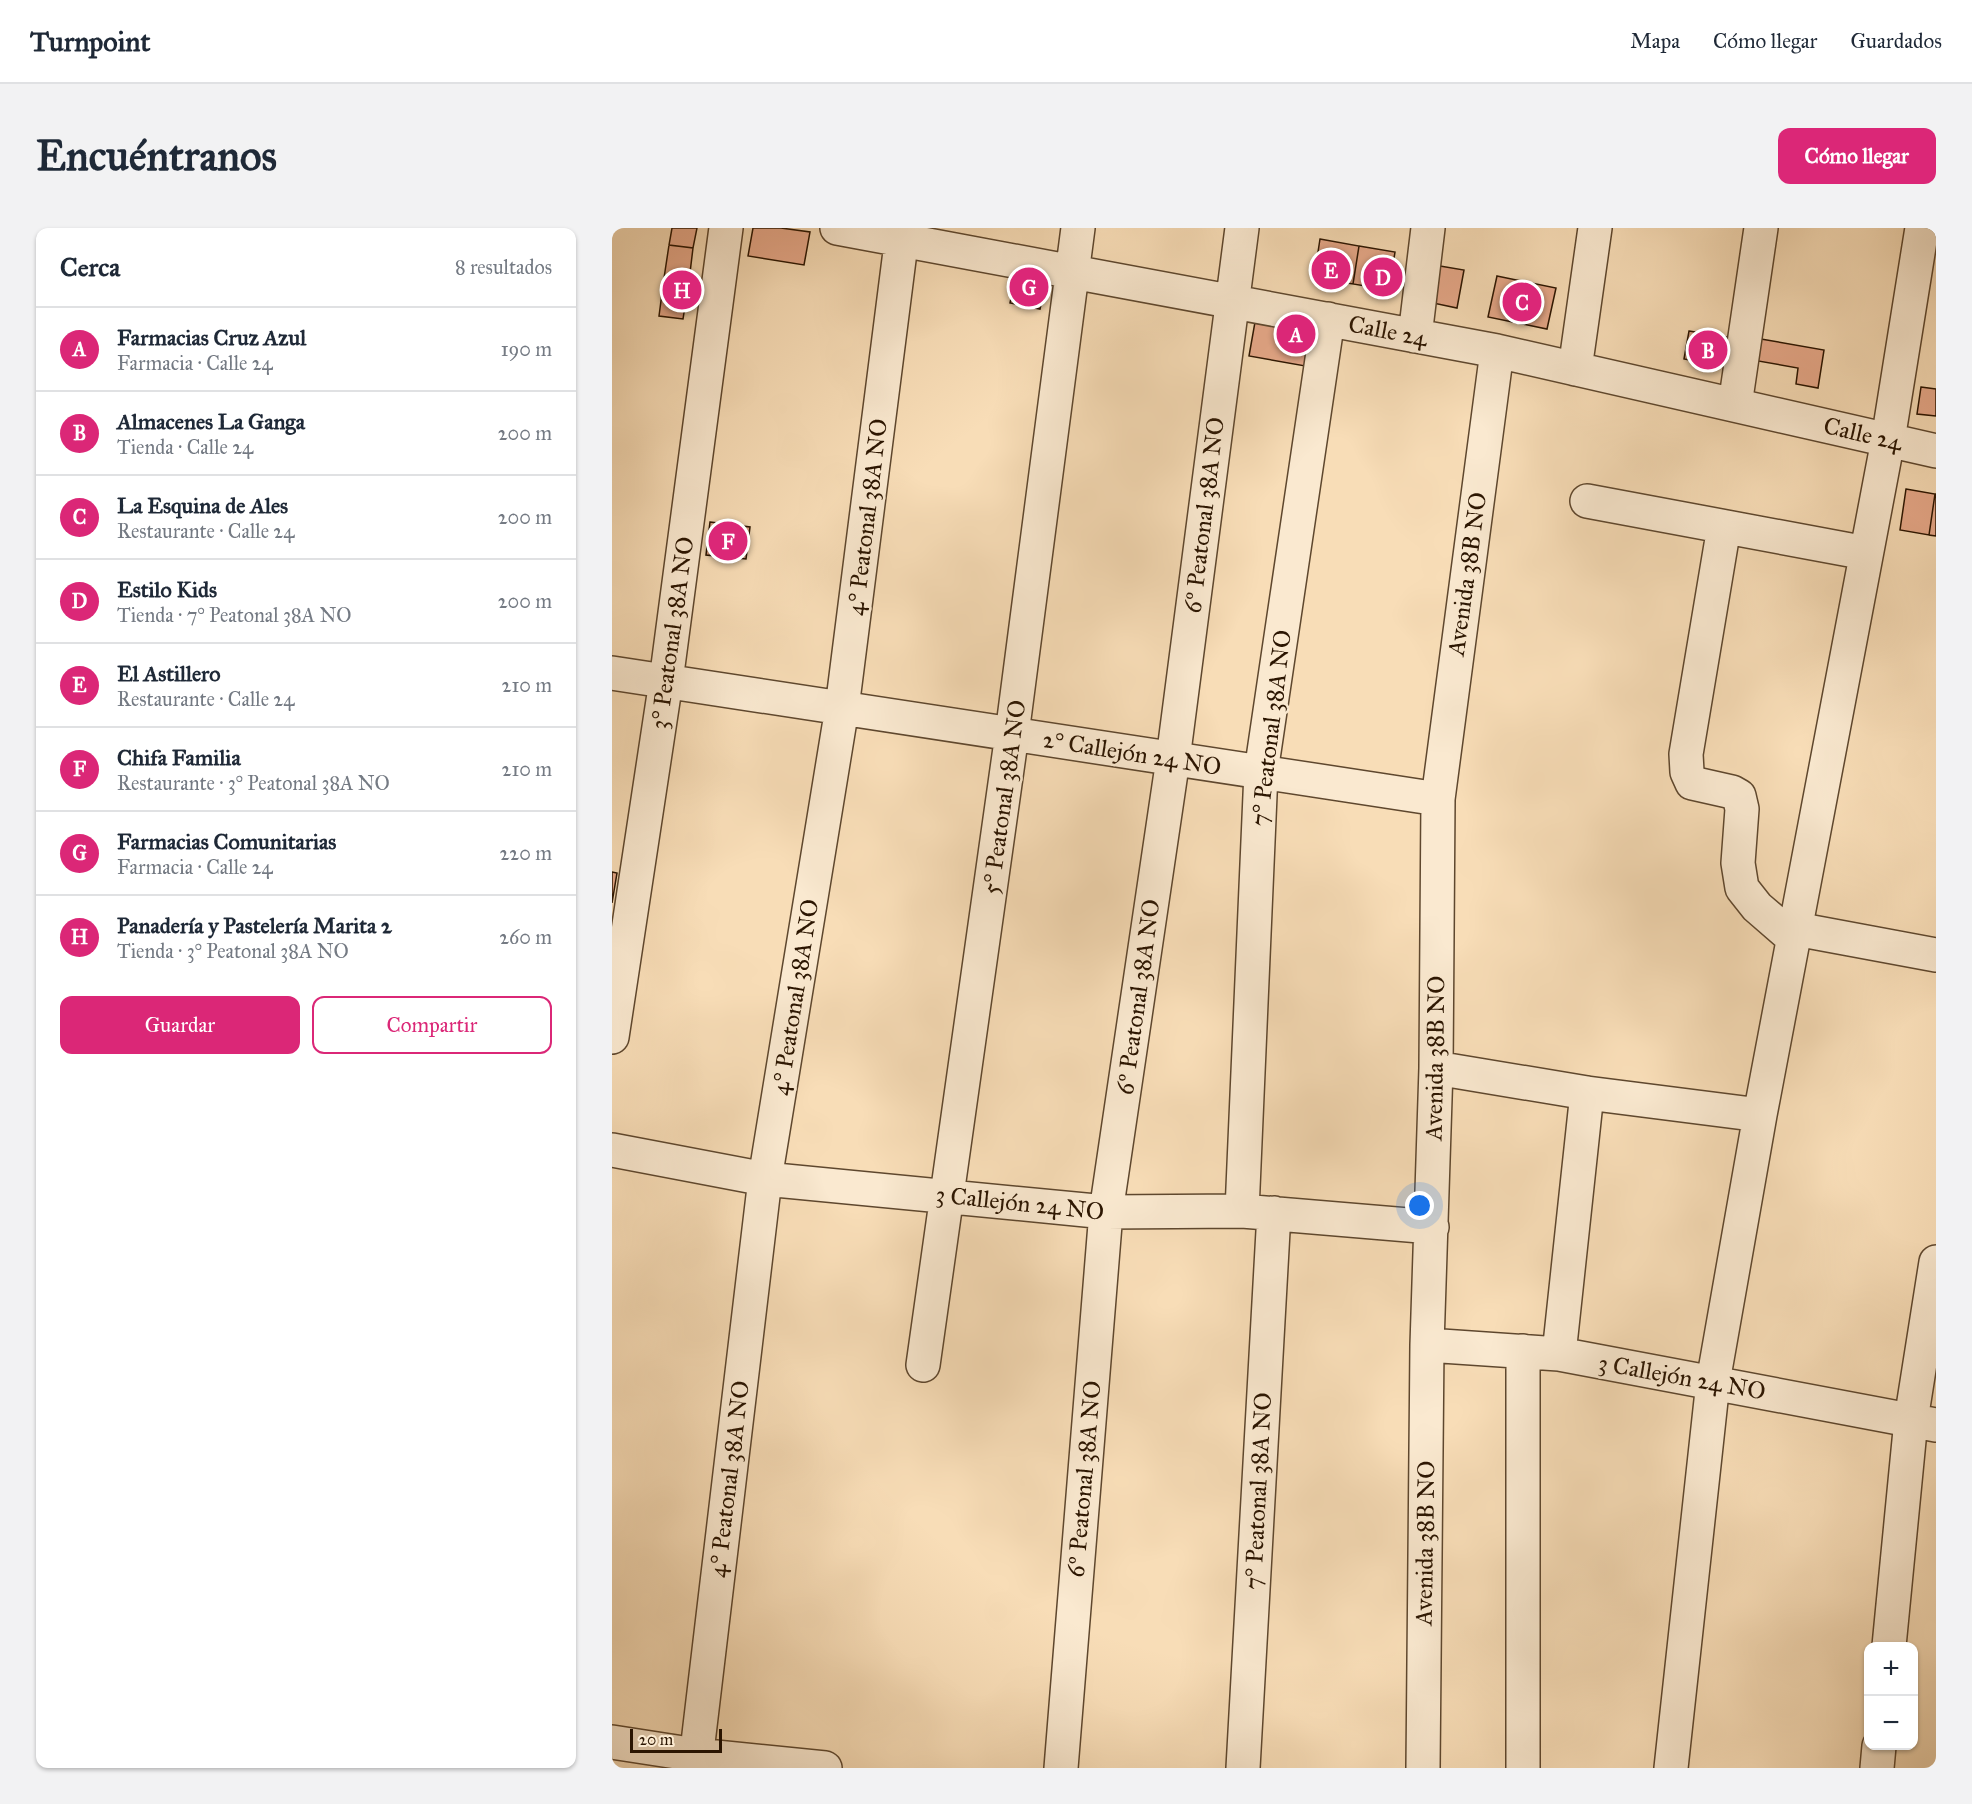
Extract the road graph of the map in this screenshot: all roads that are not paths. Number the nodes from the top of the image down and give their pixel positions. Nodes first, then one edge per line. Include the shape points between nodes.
1 (726, 228) edge
2 (837, 228) edge
3 (1078, 228) edge
4 (1242, 228) edge
5 (1428, 228) edge
6 (1595, 228) edge
7 (1761, 228) edge
8 (1922, 228) edge
9 (903, 234) edge
10 (1073, 272) junction
11 (1232, 301) junction
12 (1328, 319) junction
13 (1415, 336) junction
14 (1497, 351) junction
15 (1575, 369) junction
16 (1736, 405) junction
17 (1888, 440) junction
18 (1936, 451) edge
19 (1587, 501) dead end
20 (1724, 527) junction
21 (1866, 554) junction
22 (612, 673) edge
23 (666, 681) junction
24 (842, 708) junction
25 (1012, 734) junction
26 (1173, 759) junction
27 (1261, 772) junction
28 (1437, 799) junction
29 (1795, 934) junction
30 (1936, 955) edge
31 (612, 1037) edge
32 (1436, 1068) junction
33 (1587, 1093) junction
34 (1760, 1115) junction
35 (612, 1150) edge
36 (765, 1179) junction
37 (949, 1195) junction
38 (1106, 1212) junction
39 (1258, 1212) junction
40 (1432, 1227) junction
41 (1936, 1262) edge
42 (1427, 1345) junction
43 (1524, 1352) junction
44 (1559, 1354) junction
45 (924, 1365) dead end
46 (1713, 1382) junction
47 (1923, 1422) edge
48 (1890, 1642) edge
49 (612, 1742) edge
50 (1879, 1750) edge
51 (696, 1761) edge
52 (825, 1768) edge
53 (1061, 1768) edge
54 (1243, 1768) edge
55 (1423, 1768) edge
56 (1523, 1768) edge
57 (1671, 1768) edge
58 (1877, 1768) edge

1 - 23 street, 3° Peatonal 38A NO
2 - 9 street, Calle 24
3 - 10 street, 5° Peatonal 38A NO
4 - 11 street, 6º Peatonal 38A NO
5 - 13 street
6 - 15 street
7 - 16 street
8 - 17 street
9 - 10 street, Calle 24
9 - 24 street, 4° Peatonal 38A NO
10 - 11 street, Calle 24
10 - 25 street, 5° Peatonal 38A NO
11 - 12 street, Calle 24
11 - 26 street, 6º Peatonal 38A NO
12 - 13 street, Calle 24
12 - 27 street, 7° Peatonal 38A NO
13 - 14 street, Calle 24
14 - 15 street, Calle 24
14 - 28 street, Avenida 38B NO
15 - 16 street, Calle 24
16 - 17 street, Calle 24
17 - 18 street, Calle 24
17 - 21 street
19 - 20 street
20 - 21 street
20 - 29 street via 1686,754 1687,772 1692,783 1739,796 1742,809 1738,863 1742,888 1757,907
21 - 29 street
22 - 23 street, 2° Callejón 24 NO
23 - 24 street, 2° Callejón 24 NO
23 - 31 street, 3° Peatonal 38A NO
24 - 25 street, 2° Callejón 24 NO
24 - 36 street, 4° Peatonal 38A NO
25 - 26 street, 2° Callejón 24 NO
25 - 37 street, 5° Peatonal 38A NO
26 - 27 street, 2° Callejón 24 NO
26 - 38 street, 6º Peatonal 38A NO
27 - 28 street, 2° Callejón 24 NO
27 - 39 street, 7° Peatonal 38A NO
28 - 32 street, Avenida 38B NO
29 - 30 street
29 - 34 street
32 - 33 street
32 - 40 street, Avenida 38B NO
33 - 34 street
33 - 44 street
34 - 46 street
35 - 36 street, 3 Callejón 24 NO
36 - 37 street, 3 Callejón 24 NO
36 - 51 street, 4° Peatonal 38A NO
37 - 38 street, 3 Callejón 24 NO
37 - 45 street, 5° Peatonal 38A NO
38 - 39 street, 3 Callejón 24 NO
38 - 53 street, 6º Peatonal 38A NO
39 - 40 street, 3 Callejón 24 NO
39 - 54 street, 7° Peatonal 38A NO
40 - 42 street, Avenida 38B NO
41 - 47 street
42 - 43 street, 3 Callejón 24 NO
42 - 55 street, Avenida 38B NO
43 - 44 street, 3 Callejón 24 NO
43 - 56 street
44 - 46 street, 3 Callejón 24 NO
46 - 47 street, 3 Callejón 24 NO
46 - 57 street
47 - 48 street
49 - 51 street
50 - 58 street
51 - 52 street

